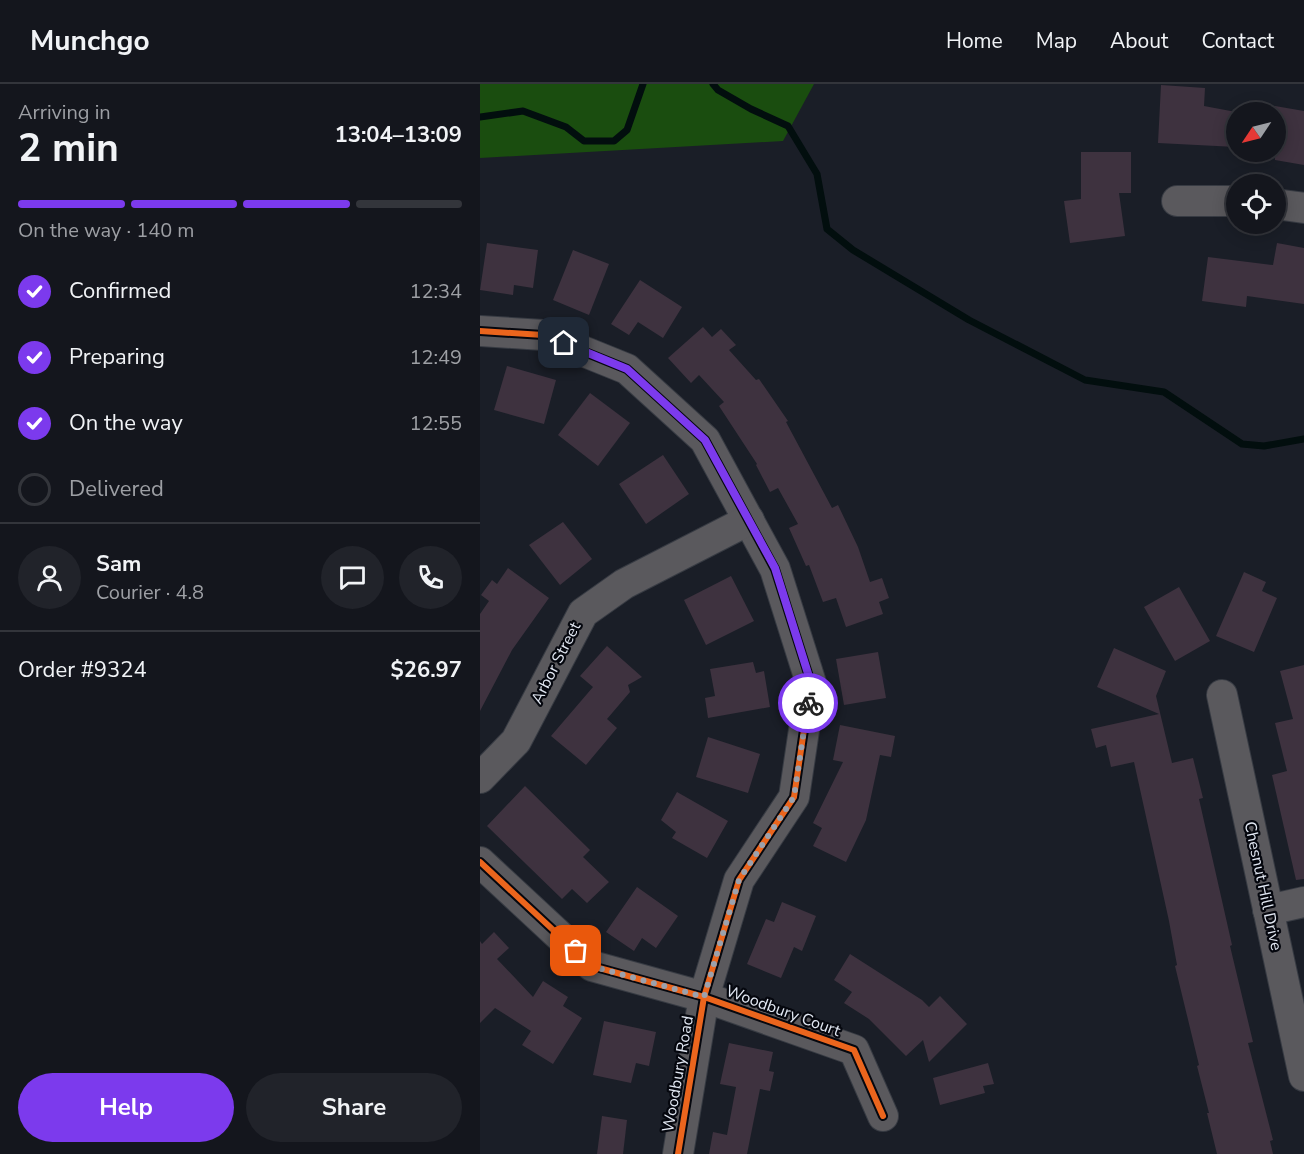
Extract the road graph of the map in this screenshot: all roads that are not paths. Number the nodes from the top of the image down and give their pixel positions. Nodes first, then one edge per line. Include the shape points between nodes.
1 (1178, 201) dead end
2 (1226, 201) edge
3 (1286, 206) edge
4 (1304, 208) edge
5 (480, 331) edge
6 (748, 520) junction
7 (1222, 695) dead end
8 (480, 778) edge
9 (480, 862) edge
10 (1304, 902) edge
11 (1268, 910) junction
12 (704, 997) junction
13 (1304, 1076) edge
14 (883, 1116) dead end
15 (678, 1154) edge

1 - 2 street
3 - 4 street
5 - 6 street, Woodbury Road via 543,335 627,369 705,440
6 - 8 street, Arbor Street via 624,584 583,613 516,741
6 - 12 street, Woodbury Road via 775,568 811,683 794,797 739,880
7 - 11 street, Chesnut Hill Drive
9 - 12 street, Woodbury Court via 591,966
10 - 11 street
11 - 13 street, Chesnut Hill Drive
12 - 14 street, Woodbury Court via 854,1050
12 - 15 street, Woodbury Road

